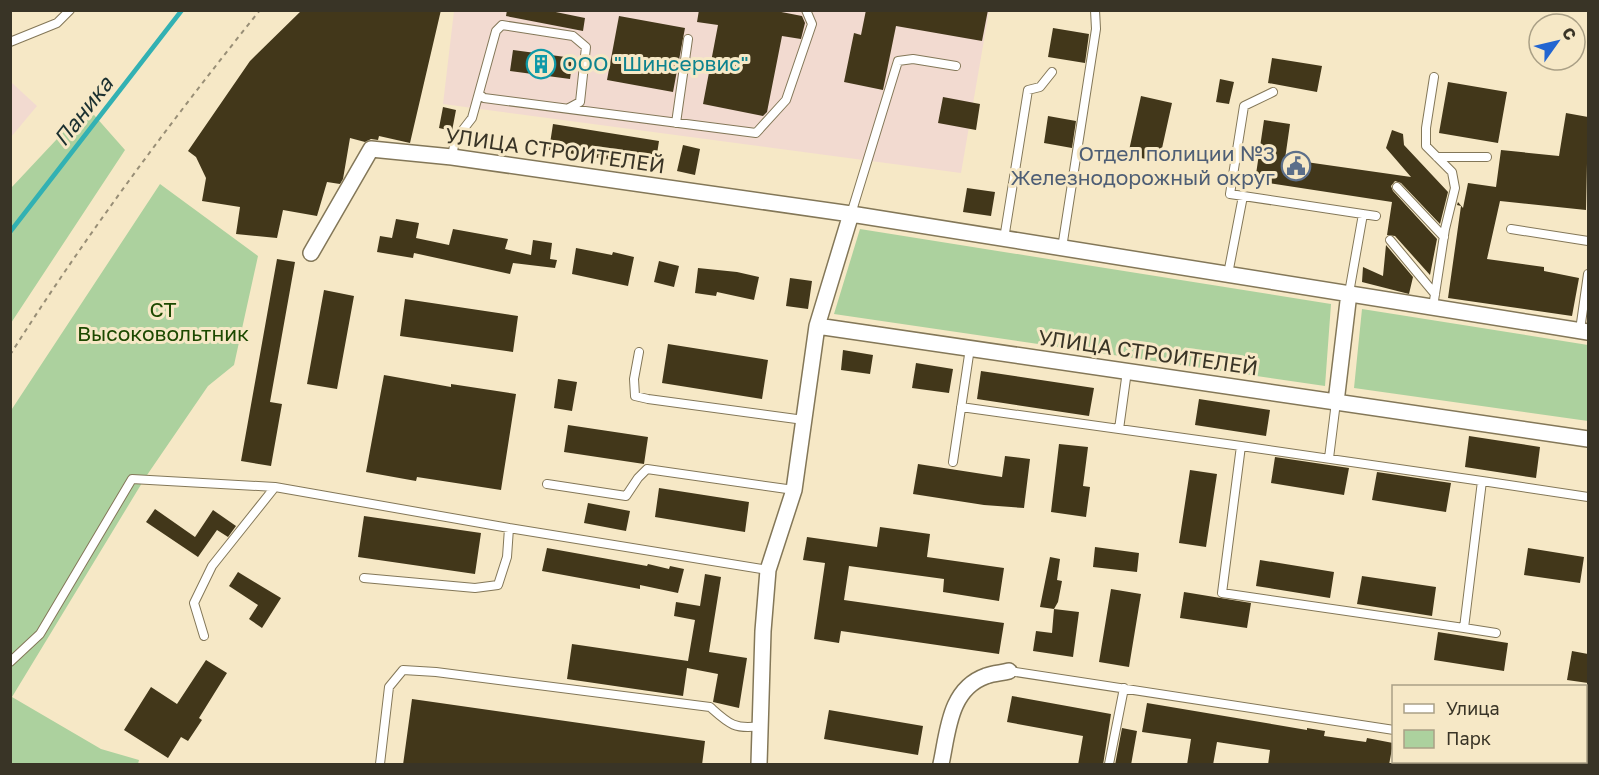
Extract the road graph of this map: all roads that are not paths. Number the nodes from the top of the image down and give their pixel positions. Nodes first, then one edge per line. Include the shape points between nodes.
1 (70, 10) edge
2 (806, 10) edge
3 (1095, 10) edge
4 (688, 39) dead end
5 (10, 42) edge
6 (956, 66) dead end
7 (1052, 72) dead end
8 (1434, 77) dead end
9 (1273, 92) dead end
10 (479, 94) junction
11 (569, 108) junction
12 (676, 123) junction
13 (452, 157) junction
14 (1437, 157) junction
15 (1487, 157) dead end
16 (1397, 187) dead end
17 (1243, 196) junction
18 (851, 214) junction
19 (1363, 214) junction
20 (1376, 216) dead end
21 (1511, 229) dead end
22 (1444, 237) junction
23 (1004, 239) junction
24 (1390, 240) dead end
25 (1588, 241) edge
26 (1062, 248) junction
27 (310, 253) dead end
28 (1228, 274) junction
29 (1588, 274) edge
30 (1349, 293) junction
31 (1434, 301) junction
32 (818, 326) junction
33 (1584, 331) edge
34 (970, 348) junction
35 (639, 352) dead end
36 (1127, 371) junction
37 (1336, 402) junction
38 (961, 406) junction
39 (804, 420) junction
40 (1119, 429) junction
41 (1588, 439) edge
42 (1241, 446) junction
43 (1329, 458) junction
44 (953, 462) dead end
45 (1482, 481) junction
46 (547, 484) dead end
47 (274, 487) junction
48 (794, 490) junction
49 (1588, 497) edge
50 (509, 528) junction
51 (768, 570) junction
52 (364, 578) dead end
53 (1464, 628) junction
54 (1496, 633) dead end
55 (204, 636) dead end
56 (10, 662) edge
57 (1009, 671) joint
58 (1124, 688) junction
59 (760, 726) junction
60 (1392, 730) edge
61 (380, 765) edge
62 (759, 765) edge
63 (941, 765) edge
64 (1109, 765) edge

1 - 5 lane via 57,22
2 - 12 lane via 812,24 786,100 756,133
3 - 26 lane via 1096,29
4 - 12 lane
6 - 18 lane via 913,59 898,61
7 - 23 lane via 1040,87 1028,90
8 - 14 lane via 1426,147
9 - 17 lane via 1244,106 1230,194
10 - 11 lane via 484,98
10 - 11 lane via 496,31 502,25 573,36 586,47 580,102
10 - 13 lane via 472,117 455,140
11 - 12 lane
13 - 18 street, УЛИЦА СТРОИТЕЛЕЙ
13 - 27 street, УЛИЦА СТРОИТЕЛЕЙ via 371,149
14 - 15 lane
14 - 22 lane via 1452,172 1455,188
16 - 22 lane
17 - 19 lane
17 - 28 lane
18 - 23 street, УЛИЦА СТРОИТЕЛЕЙ
18 - 32 street
19 - 20 lane
19 - 30 lane
21 - 25 lane
22 - 31 lane
23 - 26 street, УЛИЦА СТРОИТЕЛЕЙ
24 - 31 lane
26 - 28 street, УЛИЦА СТРОИТЕЛЕЙ
28 - 30 street, УЛИЦА СТРОИТЕЛЕЙ
29 - 33 lane
30 - 31 street
30 - 37 street
31 - 33 street
32 - 34 street, УЛИЦА СТРОИТЕЛЕЙ
32 - 39 street
34 - 36 street, УЛИЦА СТРОИТЕЛЕЙ
34 - 38 lane
35 - 39 lane via 635,396
36 - 37 street, УЛИЦА СТРОИТЕЛЕЙ
36 - 40 lane
37 - 41 street, УЛИЦА СТРОИТЕЛЕЙ
37 - 43 lane
38 - 40 lane
38 - 44 lane
39 - 48 street
40 - 42 lane
42 - 43 lane
42 - 53 lane via 1222,593
43 - 45 lane
45 - 49 lane
45 - 53 lane
46 - 48 lane via 626,496 647,469
47 - 50 lane
47 - 55 lane via 207,575 194,603
47 - 56 lane via 132,479 39,634
48 - 51 street
50 - 51 lane
50 - 52 lane via 507,557 498,585 475,588
51 - 59 street
53 - 54 lane
57 - 58 lane
57 - 63 street via 985,676 965,688 952,710
58 - 60 lane
58 - 64 lane
59 - 61 lane via 743,729 725,721 710,706 403,670 389,687
59 - 62 street

